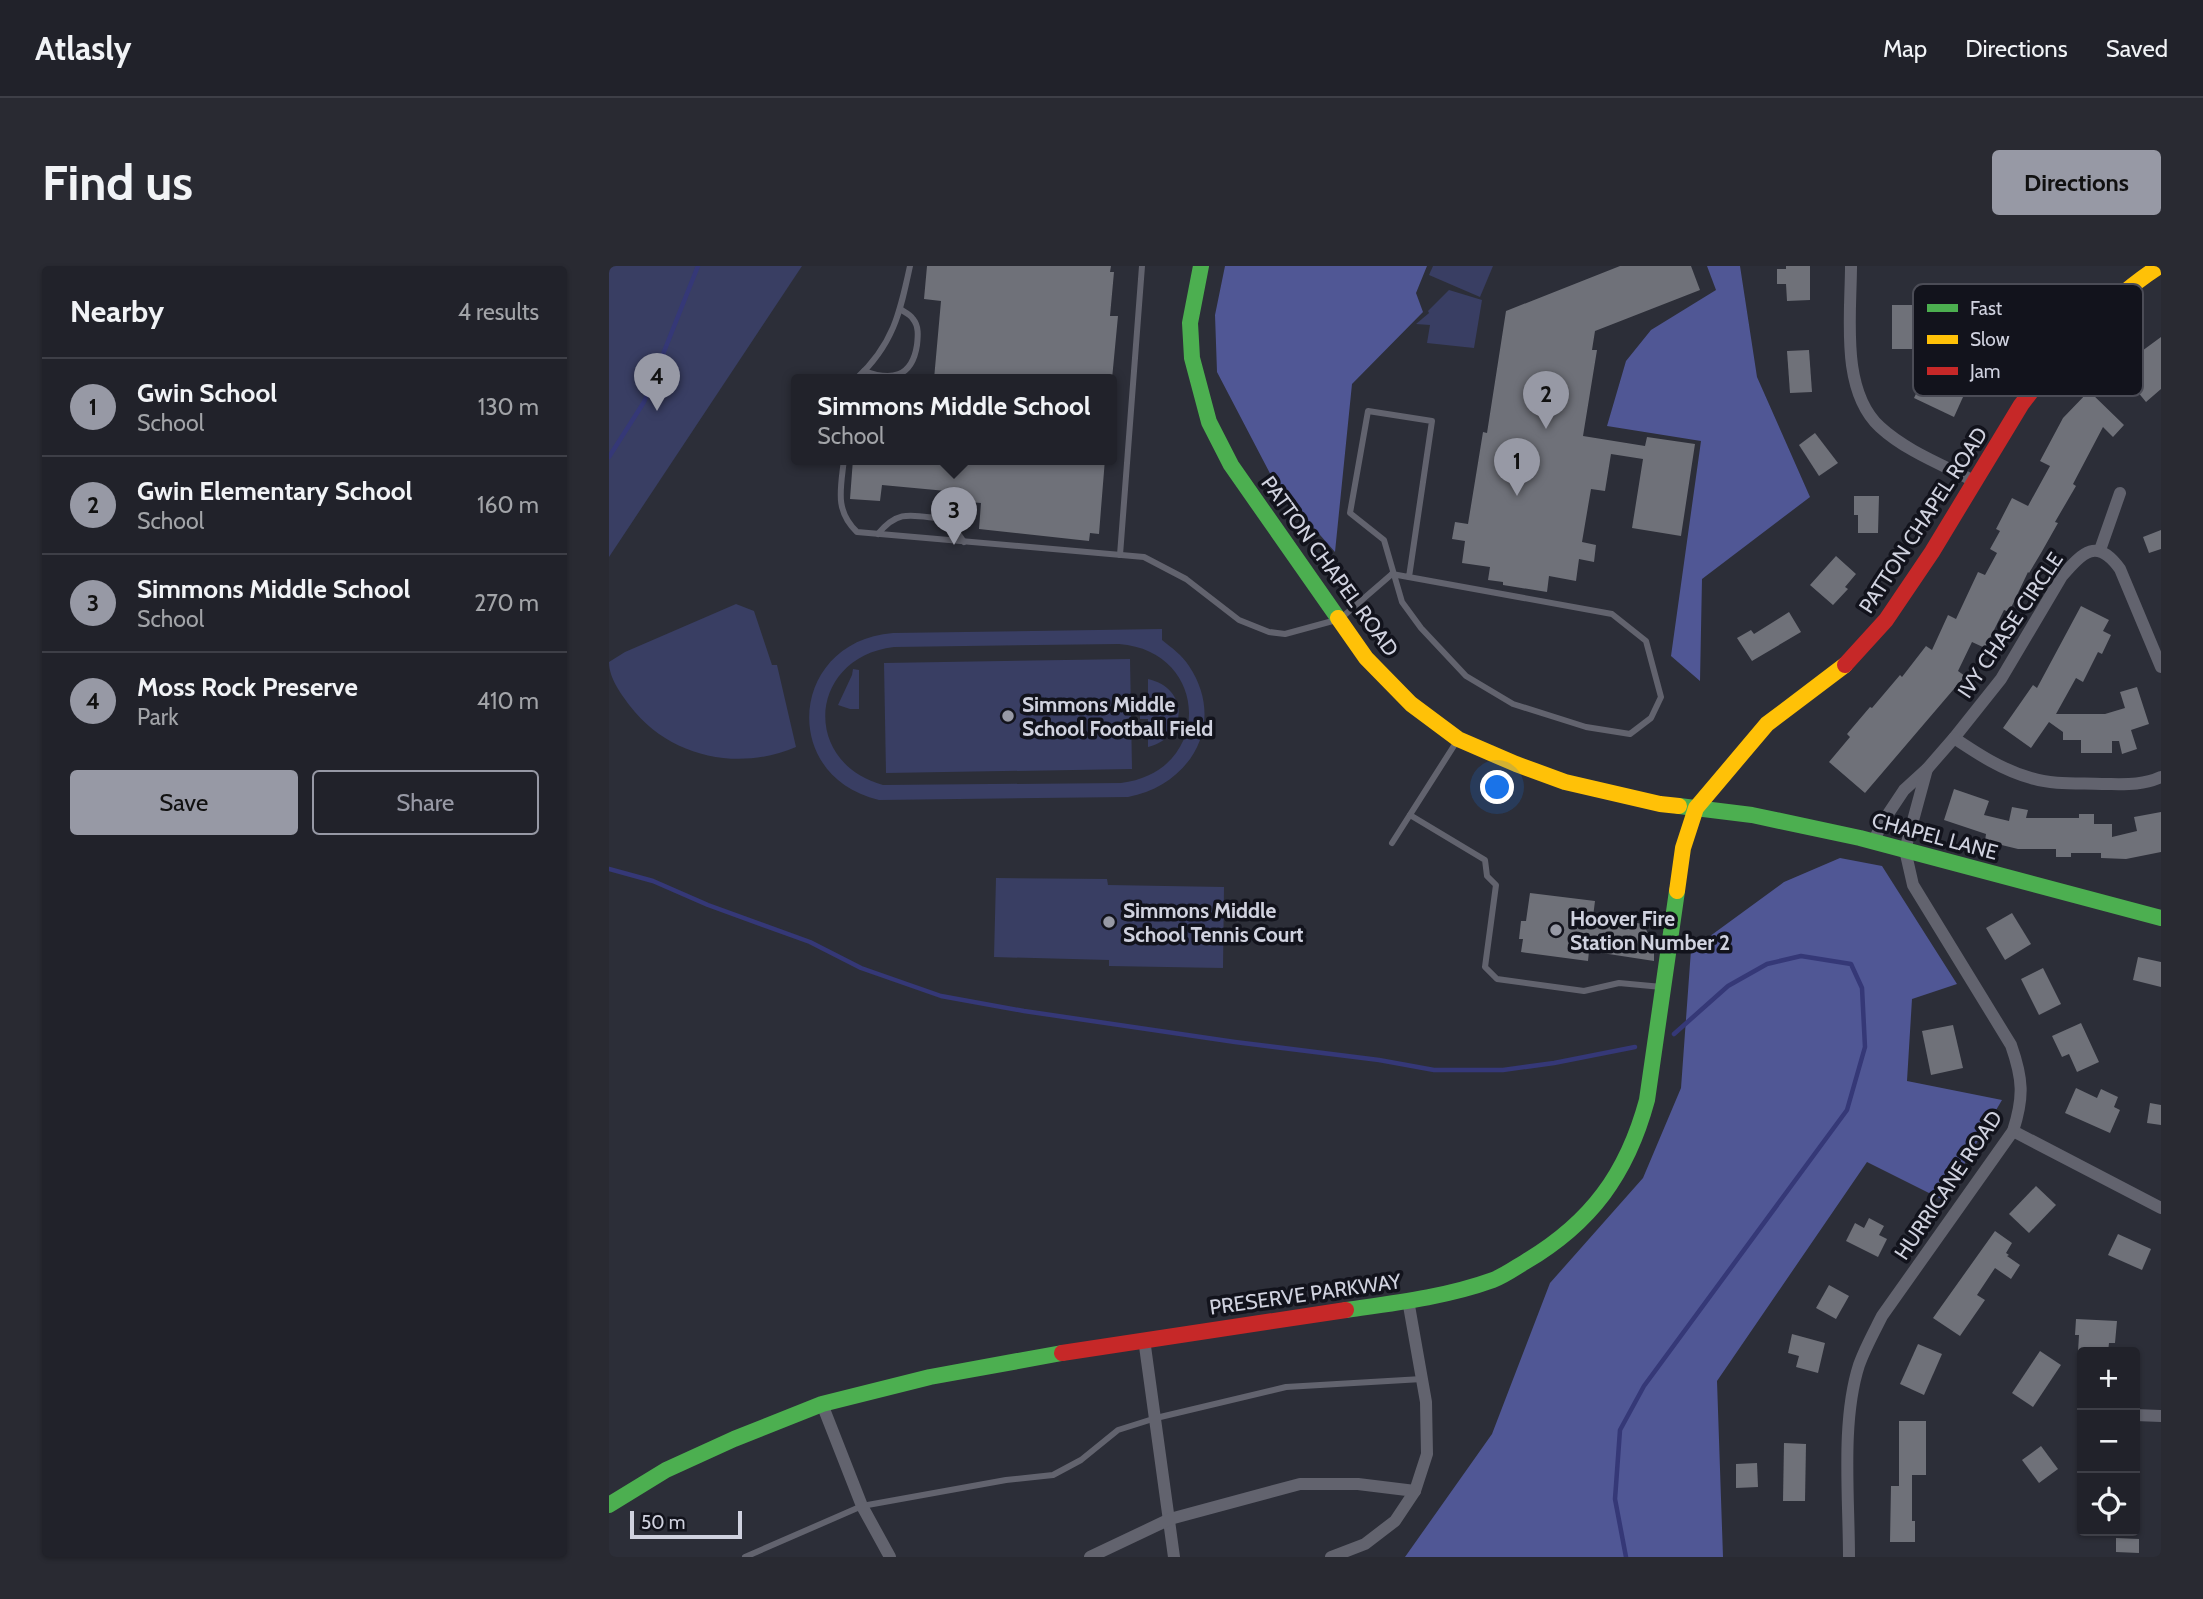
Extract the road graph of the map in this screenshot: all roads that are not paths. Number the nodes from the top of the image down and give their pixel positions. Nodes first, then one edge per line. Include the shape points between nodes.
1 (910, 266) edge
2 (1142, 266) edge
3 (1201, 266) edge
4 (1851, 266) edge
5 (2160, 266) edge
6 (2143, 271) edge
7 (2130, 284) edge
8 (900, 309) junction
9 (864, 371) junction
10 (861, 374) edge
11 (872, 374) edge
12 (898, 374) edge
13 (2028, 396) edge
14 (844, 465) edge
15 (1974, 481) junction
16 (2120, 493) dead end
17 (878, 534) junction
18 (964, 542) junction
19 (2100, 550) junction
20 (1120, 555) junction
21 (1392, 574) junction
22 (1409, 577) junction
23 (1340, 619) junction
24 (2161, 667) edge
25 (1954, 738) junction
26 (1458, 739) junction
27 (1927, 769) junction
28 (2161, 777) edge
29 (1696, 808) junction
30 (1410, 815) junction
31 (1874, 841) junction
32 (1392, 843) dead end
33 (1905, 850) junction
34 (2161, 918) edge
35 (1664, 988) junction
36 (2013, 1131) junction
37 (2161, 1208) edge
38 (1408, 1300) junction
39 (1144, 1339) junction
40 (1422, 1379) junction
41 (822, 1404) junction
42 (2140, 1415) edge
43 (2161, 1416) edge
44 (1156, 1418) junction
45 (1415, 1491) junction
46 (609, 1506) edge
47 (862, 1506) junction
48 (1171, 1519) junction
49 (745, 1557) edge
50 (890, 1557) edge
51 (1090, 1557) edge
52 (1174, 1557) edge
53 (1331, 1557) edge
54 (1849, 1557) edge

1 - 8 lane
2 - 20 lane
3 - 23 street, PATTON CHAPEL ROAD via 1190,323 1192,358 1209,422 1231,465
4 - 15 street via 1853,373 1867,411 1898,441
5 - 6 street, PATTON CHAPEL ROAD
6 - 7 street, PATTON CHAPEL ROAD
8 - 9 lane via 892,334
8 - 12 lane via 912,317 918,332 912,365
9 - 10 lane
9 - 11 lane
13 - 15 street, PATTON CHAPEL ROAD
14 - 17 lane via 842,512 857,532
15 - 29 street, PATTON CHAPEL ROAD via 1886,620 1842,668 1767,724
16 - 19 street
17 - 18 lane
17 - 18 lane via 888,522 906,515 944,519
18 - 20 lane
19 - 24 street via 2120,569
19 - 25 street, IVY CHASE CIRCLE via 2075,561 2062,576 2001,679
20 - 23 lane via 1144,557 1163,566 1239,620 1269,632 1285,634
21 - 22 lane
21 - 22 lane via 1384,540 1350,513 1368,411 1432,421
21 - 22 lane via 1402,602 1421,628 1466,676 1513,704 1586,727 1630,734 1651,718 1661,697 1646,641 1612,614
21 - 23 lane
23 - 26 street, PATTON CHAPEL ROAD via 1366,658 1411,704
25 - 27 street, IVY CHASE CIRCLE
25 - 28 street via 1987,760 2033,779 2133,785
26 - 29 street, PATTON CHAPEL ROAD via 1565,782
26 - 30 lane
27 - 31 street, IVY CHASE CIRCLE via 1904,790
27 - 33 street, IVY CHASE CIRCLE
29 - 31 street, CHAPEL LANE
29 - 35 street, PRESERVE PARKWAY via 1683,848
30 - 32 lane
30 - 35 lane via 1485,860 1487,876 1496,885 1485,967 1497,979 1584,991 1619,983
31 - 33 street, CHAPEL LANE
33 - 34 street, CHAPEL LANE
33 - 36 street, HURRICANE ROAD via 1913,885 2011,1045 2022,1082
35 - 38 street, PRESERVE PARKWAY via 1639,1129 1620,1170 1596,1204 1555,1244 1496,1279
36 - 37 street
36 - 54 street, HURRICANE ROAD via 1869,1340 1849,1420
38 - 39 street, PRESERVE PARKWAY
38 - 40 street
39 - 41 street, PRESERVE PARKWAY via 930,1377
39 - 44 street
40 - 44 lane via 1286,1387
40 - 45 street via 1427,1454
41 - 46 street, PRESERVE PARKWAY via 666,1470
41 - 47 street
42 - 43 street
44 - 47 lane via 1118,1430 1081,1460 1053,1475
44 - 48 street
45 - 48 street via 1358,1484 1300,1484
45 - 53 street via 1395,1521 1365,1544
47 - 49 lane
47 - 50 street
48 - 51 street
48 - 52 street

